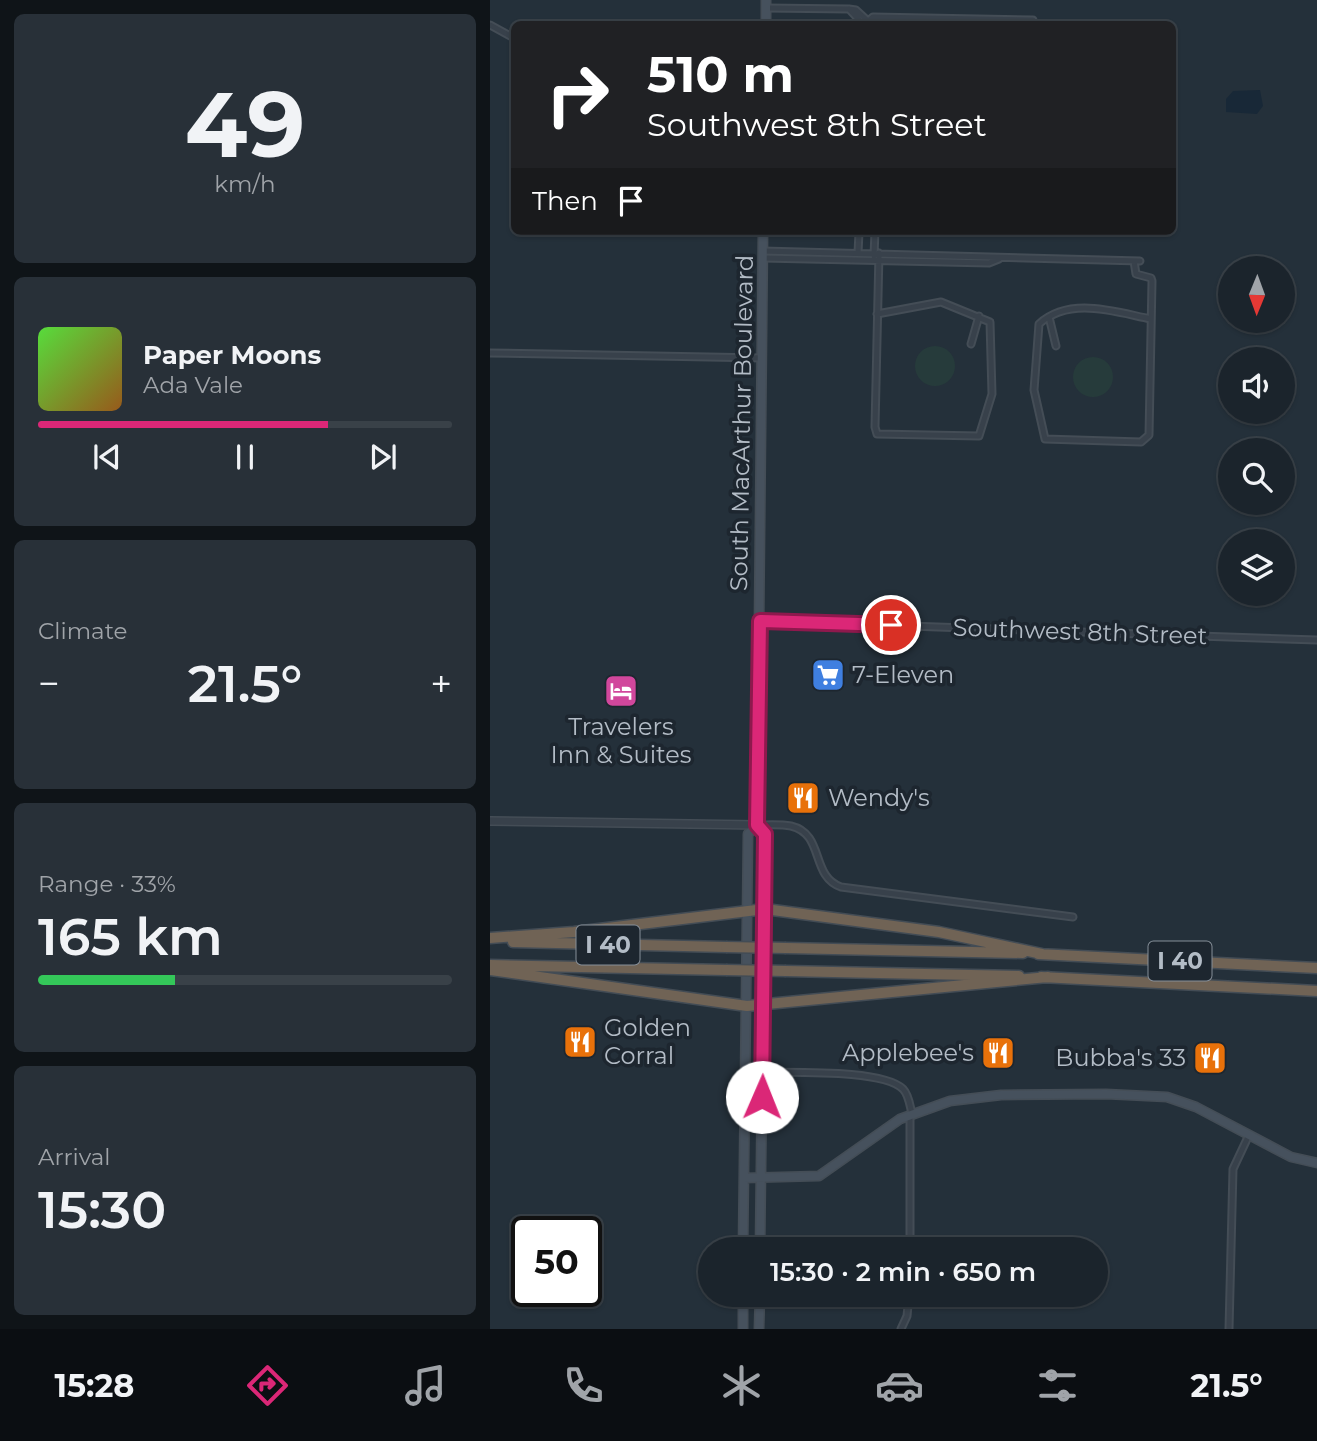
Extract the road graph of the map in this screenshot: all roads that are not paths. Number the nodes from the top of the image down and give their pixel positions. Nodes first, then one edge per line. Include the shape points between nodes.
1 (792, 0) edge
2 (766, 4) edge
3 (792, 8) junction
4 (863, 21) edge
5 (868, 21) edge
6 (942, 21) edge
7 (996, 21) edge
8 (1034, 21) edge
9 (490, 25) edge
10 (511, 36) edge
11 (763, 235) edge
12 (859, 235) edge
13 (875, 235) edge
14 (858, 253) junction
15 (763, 255) junction
16 (876, 257) junction
17 (877, 314) junction
18 (979, 316) junction
19 (1049, 317) junction
20 (1151, 319) junction
21 (971, 344) dead end
22 (1056, 345) dead end
23 (490, 353) edge
24 (762, 358) junction
25 (760, 621) junction
26 (1317, 640) edge
27 (490, 821) edge
28 (757, 825) junction
29 (765, 909) junction
30 (747, 912) junction
31 (1073, 917) dead end
32 (490, 940) edge
33 (1042, 954) junction
34 (490, 965) edge
35 (1317, 968) edge
36 (490, 970) edge
37 (1048, 977) junction
38 (1317, 991) edge
39 (764, 1004) junction
40 (747, 1006) junction
41 (762, 1072) junction
42 (911, 1115) junction
43 (1248, 1137) junction
44 (1317, 1163) edge
45 (744, 1178) junction
46 (761, 1178) junction
47 (745, 1237) edge
48 (760, 1237) edge
49 (910, 1237) edge
50 (743, 1307) edge
51 (760, 1307) edge
52 (908, 1307) edge
53 (743, 1329) edge
54 (759, 1329) edge
55 (901, 1329) edge
56 (1229, 1329) edge

1 - 3 street
2 - 3 street
3 - 4 street via 849,9
5 - 6 street via 873,17
7 - 8 street
9 - 10 street
11 - 15 main road, South MacArthur Boulevard
12 - 14 street
13 - 16 street
14 - 15 street
14 - 16 street
15 - 16 street
15 - 24 main road, South MacArthur Boulevard
16 - 17 street
16 - 20 street via 989,263 999,258 1137,261 1136,274 1152,281
17 - 18 street via 941,302
17 - 18 street via 877,434 974,438 981,433 992,394 992,327
18 - 21 street
19 - 20 street via 1086,306
19 - 20 street via 1037,328 1034,390 1045,439 1140,442 1149,435
19 - 22 street
23 - 24 street
24 - 25 main road, South MacArthur Boulevard
25 - 26 street, Southwest 8th Street
25 - 28 main road, South MacArthur Boulevard
27 - 28 street
28 - 29 main road, South MacArthur Boulevard via 765,834
28 - 30 main road, South MacArthur Boulevard via 748,834
28 - 31 street via 803,831 813,840 823,873 841,887
29 - 30 highway
29 - 33 highway via 939,932
29 - 39 main road, South MacArthur Boulevard
30 - 32 highway
30 - 40 main road, South MacArthur Boulevard
32 - 33 highway, I 40, bridge
33 - 35 highway, I 40
34 - 37 highway, I 40, bridge
36 - 40 highway
37 - 38 highway, I 40
37 - 39 highway
39 - 40 highway
39 - 41 main road, South MacArthur Boulevard
40 - 45 main road, South MacArthur Boulevard
41 - 42 street via 855,1074 900,1086 907,1093
41 - 46 main road, South MacArthur Boulevard
42 - 43 main road via 950,1101 1001,1095 1167,1097 1196,1107
42 - 46 main road via 884,1127 819,1176
42 - 49 street
43 - 44 main road via 1291,1157
43 - 56 street via 1233,1169
45 - 46 main road
45 - 47 main road, South MacArthur Boulevard
46 - 48 main road, South MacArthur Boulevard
50 - 53 main road
51 - 54 main road
52 - 55 street

